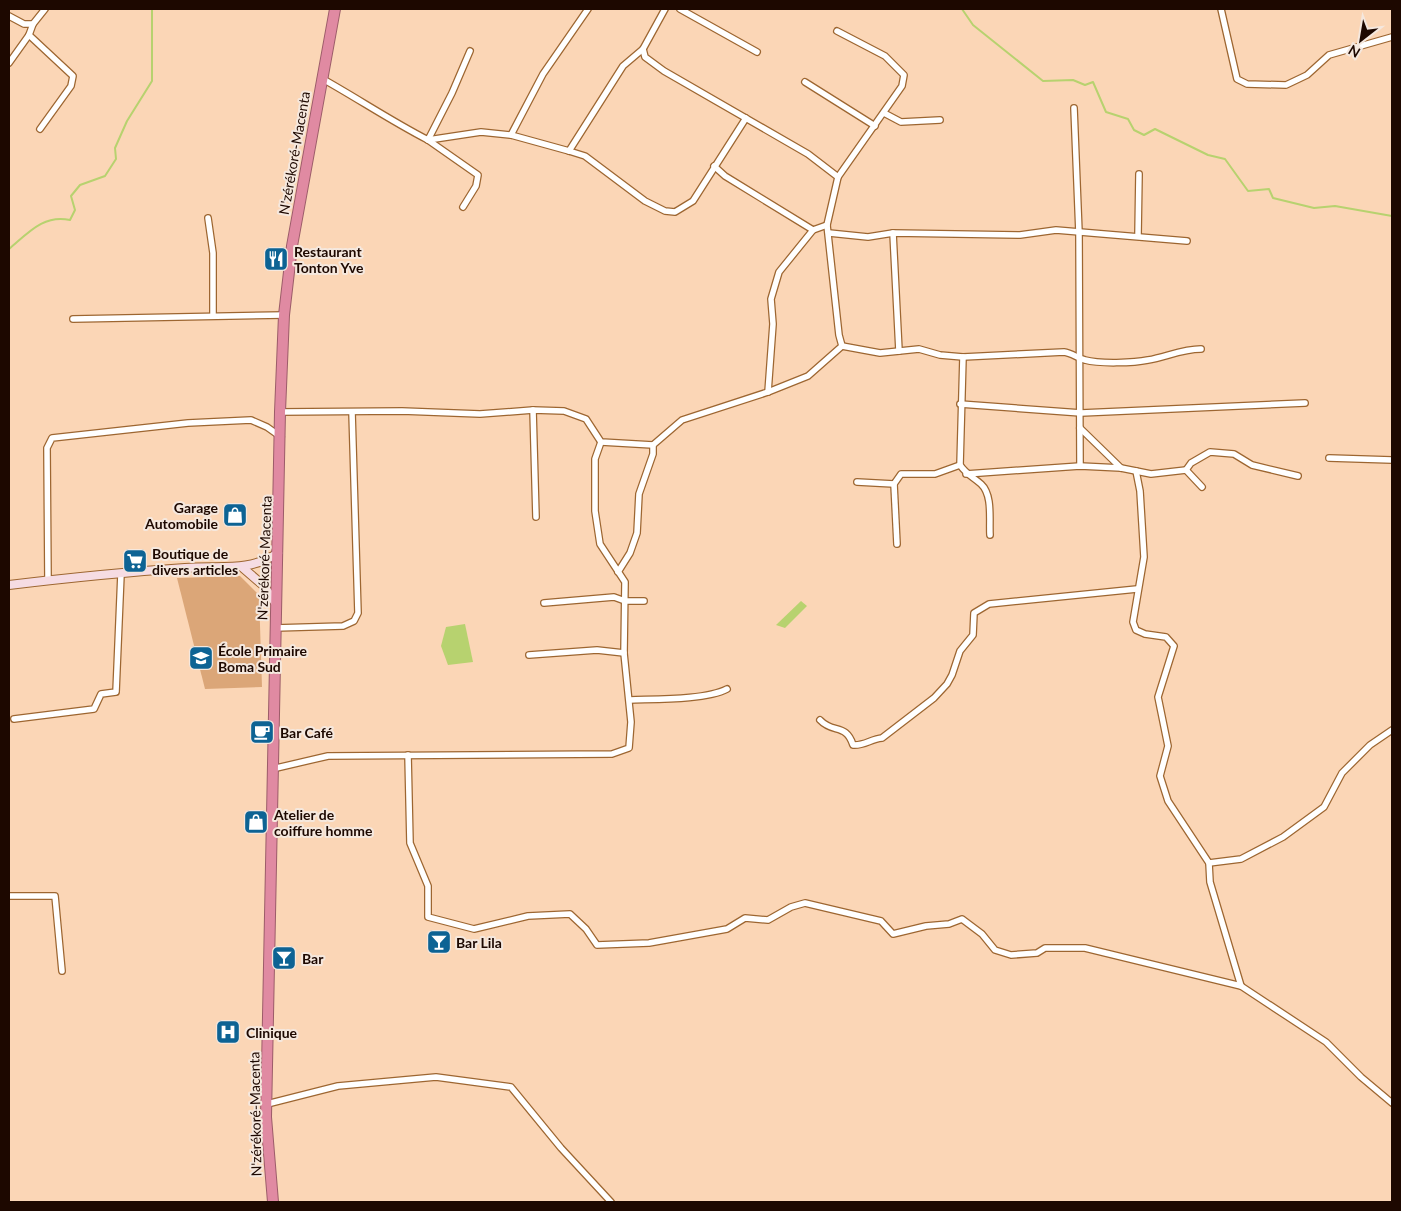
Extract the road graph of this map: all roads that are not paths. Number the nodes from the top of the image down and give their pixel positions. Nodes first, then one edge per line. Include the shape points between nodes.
1 (45, 9) edge
2 (335, 9) edge
3 (588, 9) edge
4 (665, 9) edge
5 (680, 9) edge
6 (1221, 9) edge
7 (9, 16) edge
8 (33, 24) junction
9 (837, 31) dead end
10 (29, 34) junction
11 (1392, 37) edge
12 (643, 49) junction
13 (470, 51) dead end
14 (757, 52) dead end
15 (9, 63) edge
16 (321, 78) junction
17 (806, 82) dead end
18 (1074, 108) dead end
19 (884, 113) junction
20 (746, 118) junction
21 (940, 120) dead end
22 (876, 126) junction
23 (40, 129) dead end
24 (511, 135) junction
25 (428, 140) junction
26 (569, 151) junction
27 (714, 166) junction
28 (1139, 174) dead end
29 (838, 177) junction
30 (463, 207) dead end
31 (208, 218) dead end
32 (827, 225) junction
33 (813, 230) junction
34 (1079, 232) junction
35 (829, 233) junction
36 (893, 233) junction
37 (1138, 235) junction
38 (1187, 241) dead end
39 (213, 315) junction
40 (284, 315) junction
41 (73, 319) dead end
42 (842, 346) junction
43 (1201, 349) dead end
44 (899, 351) junction
45 (963, 357) junction
46 (1080, 358) junction
47 (768, 392) junction
48 (1305, 403) dead end
49 (960, 404) junction
50 (533, 410) junction
51 (280, 412) junction
52 (352, 412) junction
53 (1081, 413) junction
54 (1080, 428) junction
55 (281, 437) junction
56 (601, 442) junction
57 (653, 445) junction
58 (1329, 458) dead end
59 (1392, 460) edge
60 (960, 465) junction
61 (1080, 466) junction
62 (1121, 468) junction
63 (1186, 470) junction
64 (1136, 471) junction
65 (966, 474) junction
66 (1298, 476) dead end
67 (857, 482) dead end
68 (894, 484) junction
69 (1202, 487) dead end
70 (536, 517) dead end
71 (990, 535) dead end
72 (897, 544) dead end
73 (278, 553) junction
74 (244, 568) junction
75 (618, 572) junction
76 (121, 574) junction
77 (48, 581) junction
78 (9, 585) edge
79 (1137, 589) junction
80 (625, 601) junction
81 (644, 601) dead end
82 (544, 603) dead end
83 (276, 604) junction
84 (275, 628) junction
85 (624, 653) junction
86 (529, 655) dead end
87 (727, 688) dead end
88 (630, 700) junction
89 (14, 719) dead end
90 (820, 720) dead end
91 (1392, 730) edge
92 (408, 755) junction
93 (272, 769) junction
94 (1208, 863) junction
95 (9, 896) edge
96 (62, 972) dead end
97 (1241, 986) junction
98 (1392, 1103) edge
99 (267, 1104) junction
100 (273, 1202) edge
101 (611, 1202) edge

1 - 8 street
2 - 16 highway, N'zérékoré-Macenta
3 - 24 street via 543,74
4 - 12 street
5 - 14 street
6 - 11 street via 1237,79 1247,84 1286,85 1307,75 1328,55
7 - 8 street via 24,24
8 - 10 street
9 - 19 street via 885,56 904,76 902,86
10 - 15 street
10 - 23 street via 73,76 71,86
12 - 20 street via 646,57 664,71
12 - 26 street via 623,66
13 - 25 street
16 - 25 street via 376,109 397,125
16 - 40 highway, N'zérékoré-Macenta via 292,246
17 - 22 street
18 - 34 street
19 - 21 street via 901,122
19 - 22 street
20 - 27 street
20 - 29 street via 808,154
22 - 29 street
24 - 25 street via 481,132
24 - 26 street
25 - 30 street via 478,175 476,186
26 - 27 street via 585,156 646,201 665,211 675,212 693,201
27 - 33 street
28 - 37 street
29 - 32 street
31 - 39 street via 213,253
32 - 33 street
32 - 35 street
33 - 47 street via 779,272 771,299 773,324
34 - 36 street via 1056,230 1020,235 961,236
34 - 37 street
34 - 46 street
35 - 36 street via 868,237
35 - 42 street
36 - 44 street
37 - 38 street
39 - 40 street
39 - 41 street
40 - 51 highway, N'zérékoré-Macenta
42 - 44 street via 866,352
42 - 47 street via 808,376
43 - 46 street via 1134,362
44 - 45 street via 919,349
45 - 46 street via 1064,352
45 - 49 street
46 - 53 street
47 - 57 street via 682,420
48 - 53 street
49 - 53 street
49 - 60 street
50 - 52 street via 480,414
50 - 56 street via 564,411 586,419
50 - 70 street
51 - 52 street
51 - 55 highway, N'zérékoré-Macenta
52 - 84 street via 358,613 354,621 343,626
53 - 54 street
54 - 61 street
54 - 62 street
55 - 73 highway, N'zérékoré-Macenta
55 - 77 street via 251,420 179,423 52,438 47,448
56 - 57 street
56 - 75 street via 595,459 595,510 600,544
57 - 75 street via 639,494 637,533
58 - 59 street
60 - 65 street
60 - 68 street via 935,474 901,474
61 - 62 street
61 - 65 street
62 - 64 street
63 - 64 street via 1151,474
63 - 66 street via 1210,452 1234,454 1252,465
63 - 69 street
64 - 79 street via 1144,557
65 - 71 street via 982,485 988,495
67 - 68 street
68 - 72 street
73 - 74 street via 264,562
73 - 83 highway, N'zérékoré-Macenta
74 - 76 street via 187,568
74 - 83 street via 264,586
75 - 80 street via 624,582
76 - 77 street
76 - 89 street via 116,692 101,694 94,710
77 - 78 street
79 - 90 street via 990,604 974,613 973,635 960,651 947,684 882,738 872,739 861,746 853,745 844,730 828,728
79 - 94 street via 1133,622 1136,630 1166,637 1174,646 1158,698 1168,746 1160,776 1168,801
80 - 81 street
80 - 82 street via 614,596
80 - 85 street
83 - 84 highway, N'zérékoré-Macenta
84 - 93 highway, N'zérékoré-Macenta
85 - 86 street via 597,650
85 - 88 street
87 - 88 street via 722,692 694,696
88 - 92 street via 628,748 612,754
91 - 94 street via 1370,745 1342,773 1324,807 1283,837 1241,859
92 - 93 street via 328,756
92 - 97 street via 410,843 428,886 428,918 456,926 474,929 528,916 570,914 597,945 649,943 727,929 745,918 768,920 805,903 881,921 893,934 962,919 982,934 995,950 1010,955 1037,953 1045,948 1085,948
93 - 99 highway, N'zérékoré-Macenta
94 - 97 street via 1210,882
95 - 96 street via 55,896
97 - 98 street via 1326,1042
99 - 100 highway, N'zérékoré-Macenta
99 - 101 street via 338,1086 436,1077 511,1087

